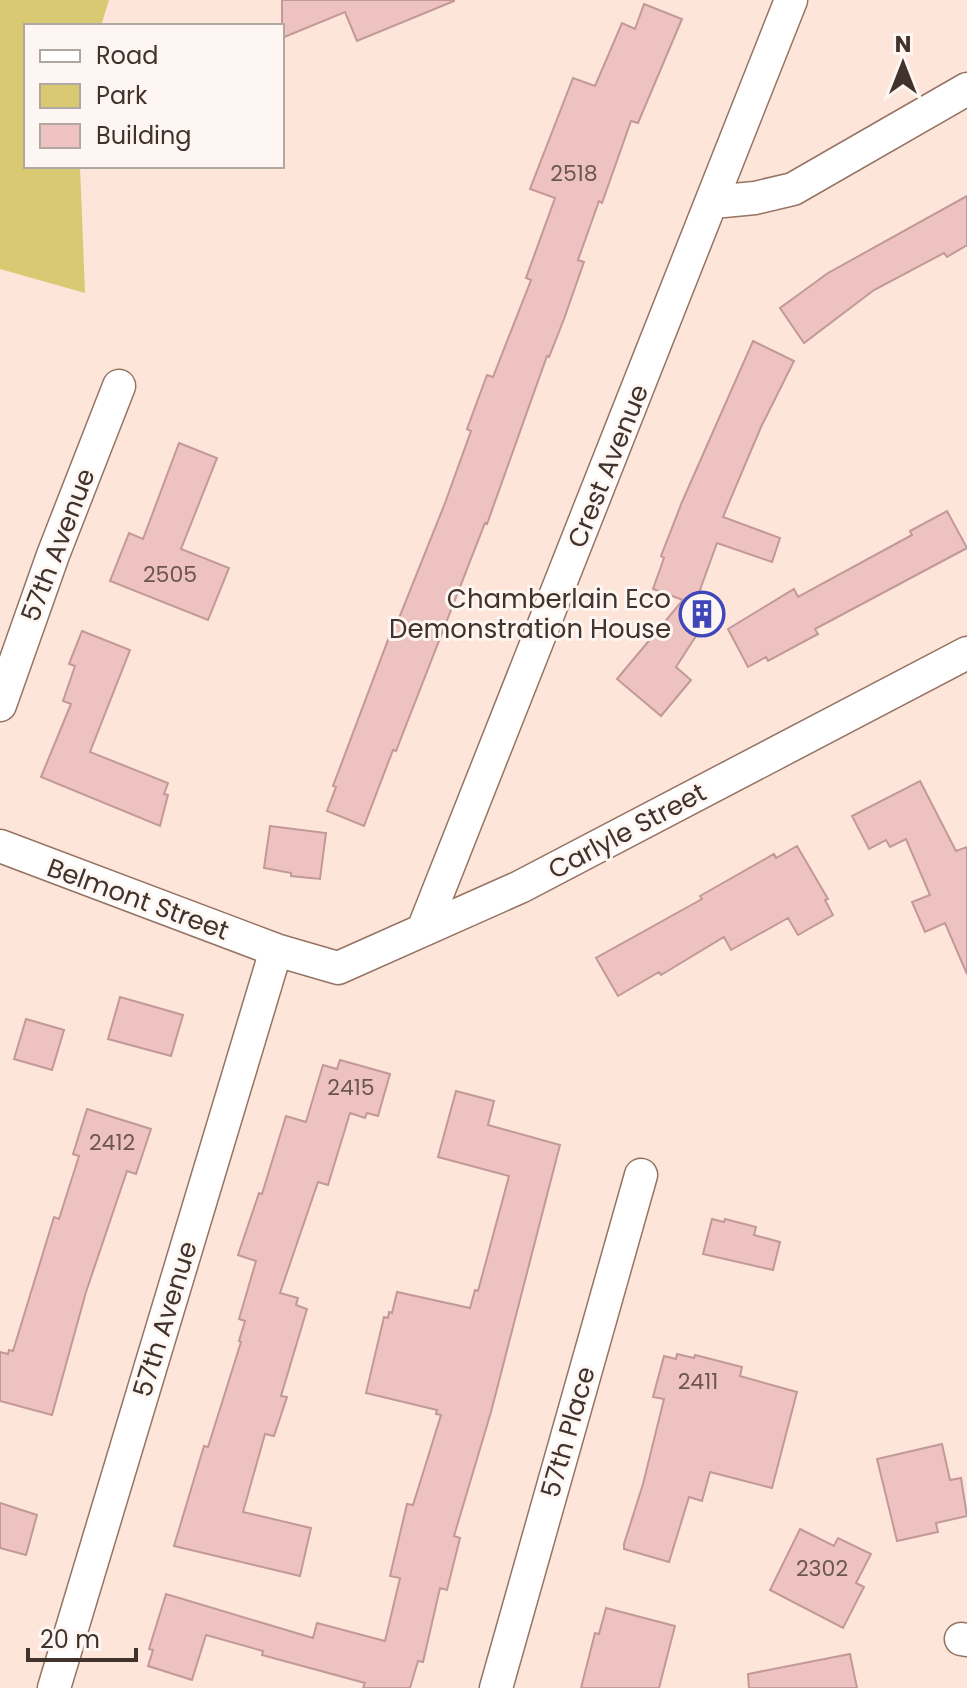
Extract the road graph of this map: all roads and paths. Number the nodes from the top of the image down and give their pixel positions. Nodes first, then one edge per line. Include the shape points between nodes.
1 (791, 0) edge
2 (967, 89) edge
3 (713, 202) junction
4 (119, 386) dead end
5 (966, 657) edge
6 (0, 705) edge
7 (0, 846) edge
8 (423, 930) junction
9 (276, 950) junction
10 (641, 1175) dead end
11 (54, 1688) edge
12 (496, 1688) edge

1 - 3 street, Crest Avenue
2 - 3 street via 793,189
3 - 8 street, Crest Avenue
4 - 6 street, 57th Avenue
5 - 8 street, Carlyle Street via 520,887
7 - 9 street, Belmont Street
8 - 9 street, Carlyle Street via 338,968
9 - 11 street, 57th Avenue
10 - 12 street, 57th Place

